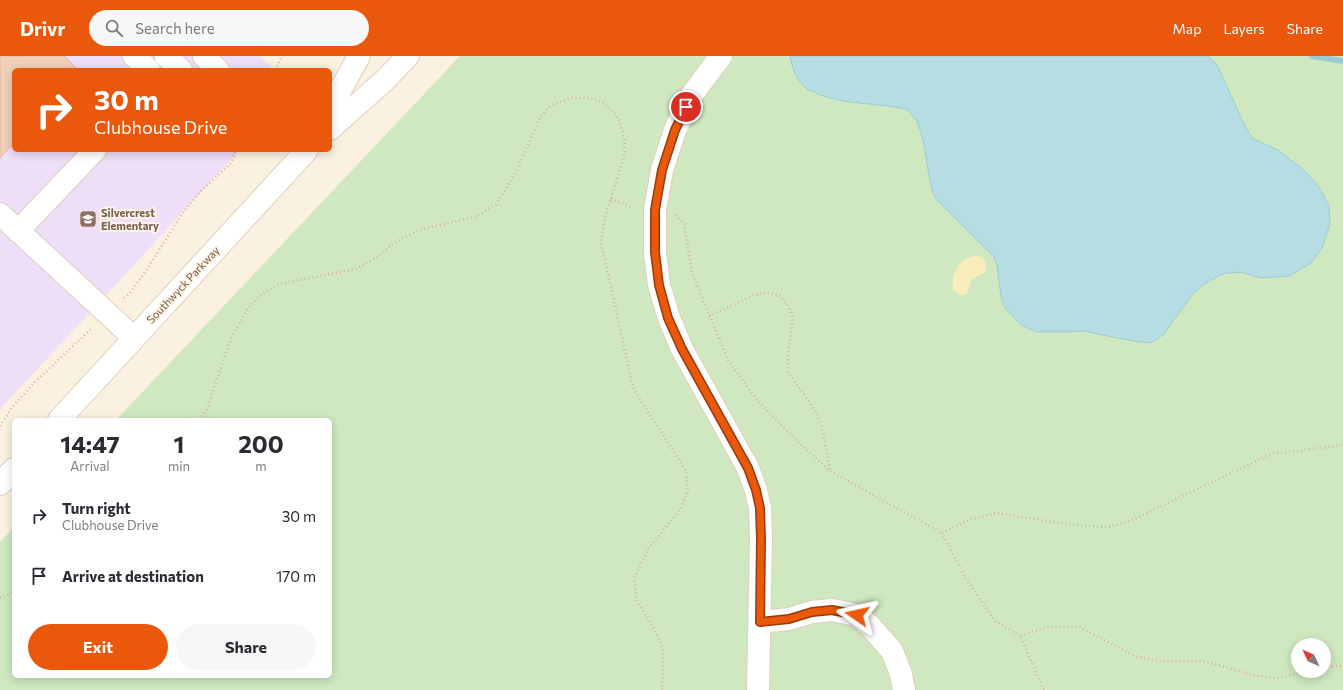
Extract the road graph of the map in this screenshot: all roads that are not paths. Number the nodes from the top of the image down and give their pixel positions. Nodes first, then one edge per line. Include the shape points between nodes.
1 (134, 56) edge
2 (166, 56) edge
3 (204, 56) edge
4 (359, 56) edge
5 (408, 56) edge
6 (721, 56) edge
7 (147, 68) edge
8 (179, 68) edge
9 (216, 68) edge
10 (332, 105) edge
11 (332, 127) edge
12 (93, 152) edge
13 (305, 152) edge
14 (6, 223) edge
15 (134, 338) junction
16 (61, 418) edge
17 (12, 471) edge
18 (0, 484) edge
19 (760, 622) junction
20 (758, 690) edge
21 (904, 690) edge

1 - 7 street
2 - 8 street
3 - 9 street
4 - 10 street
5 - 11 street
6 - 19 street via 691,96 675,130 662,170 655,210 655,252 659,285 668,318 682,349 748,468 756,490 760,508 761,539
12 - 14 street
13 - 15 street, Southwyck Parkway
14 - 15 street
15 - 16 street, Southwyck Parkway
17 - 18 street
19 - 20 street
19 - 21 street via 832,610 857,615 892,651

